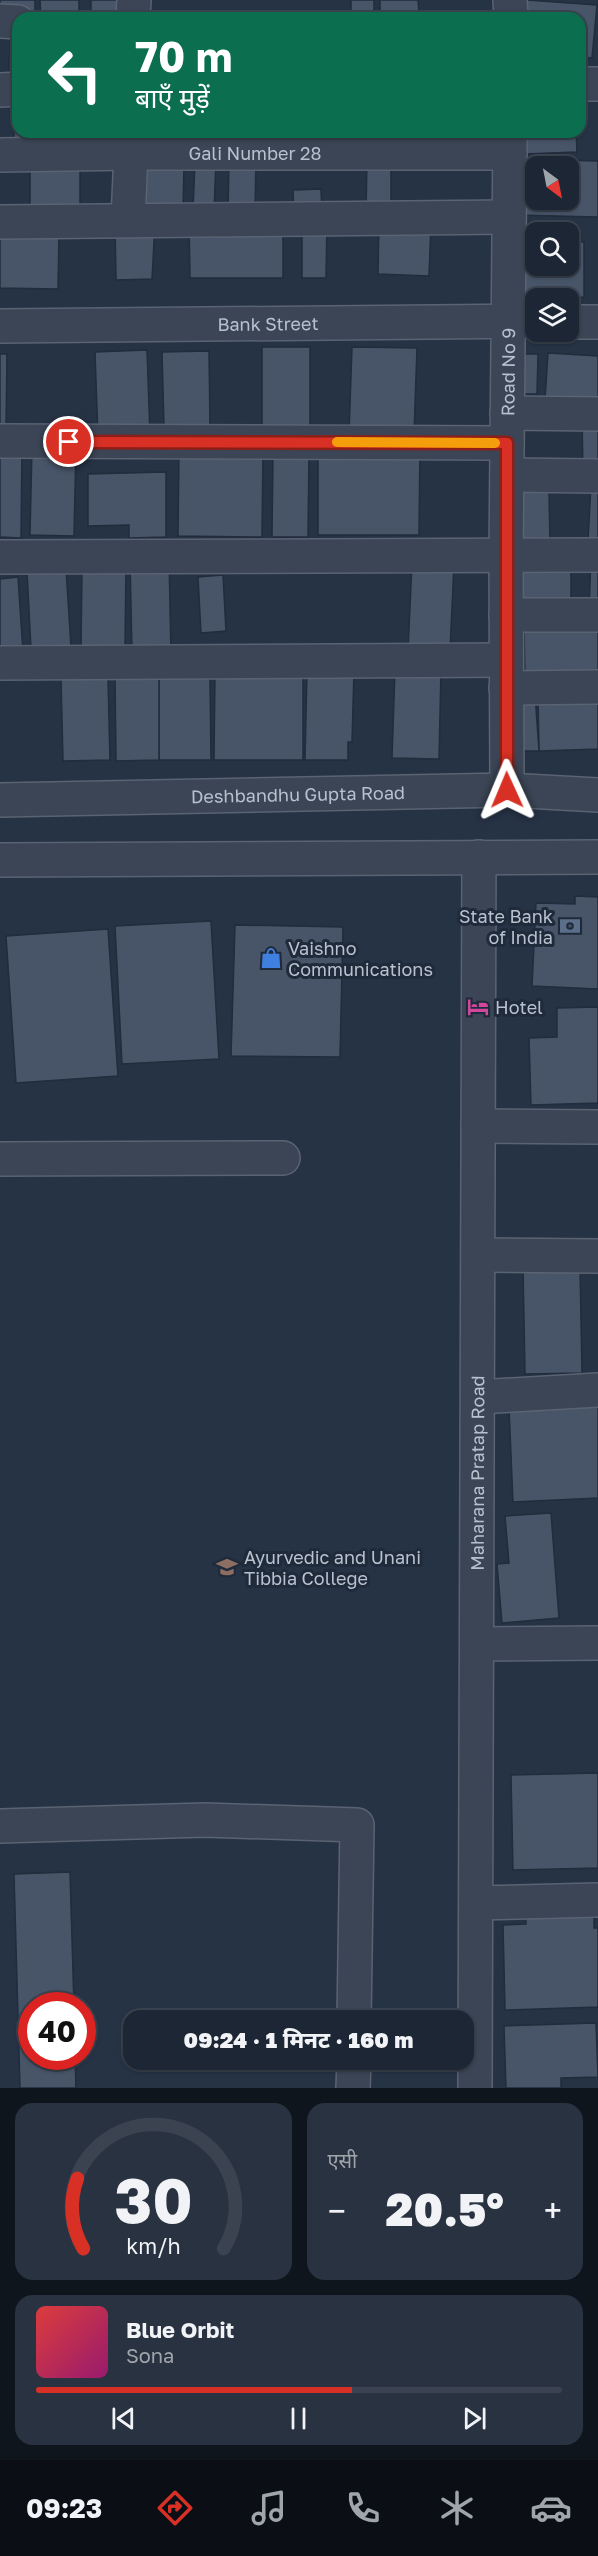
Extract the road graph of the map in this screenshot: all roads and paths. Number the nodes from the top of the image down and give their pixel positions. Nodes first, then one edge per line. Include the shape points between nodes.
1 (132, 142) edge
2 (510, 143) edge
3 (0, 155) edge
4 (509, 217) junction
5 (128, 219) junction
6 (0, 222) edge
7 (522, 321) edge
8 (579, 322) edge
9 (598, 322) edge
10 (0, 326) edge
11 (598, 414) edge
12 (507, 428) junction
13 (0, 441) edge
14 (507, 475) junction
15 (598, 476) edge
16 (598, 555) edge
17 (0, 557) edge
18 (506, 557) junction
19 (506, 615) junction
20 (598, 615) edge
21 (0, 663) edge
22 (506, 674) junction
23 (598, 687) edge
24 (507, 790) junction
25 (598, 795) edge
26 (0, 800) edge
27 (480, 857) junction
28 (598, 857) edge
29 (0, 861) edge
30 (478, 1126) junction
31 (598, 1127) edge
32 (0, 1158) edge
33 (284, 1158) dead end
34 (480, 1255) junction
35 (598, 1256) edge
36 (598, 1390) edge
37 (478, 1397) junction
38 (598, 1643) edge
39 (477, 1644) junction
40 (0, 1826) edge
41 (598, 1900) edge
42 (476, 1903) junction
43 (354, 2010) edge
44 (354, 2070) edge
45 (353, 2088) edge
46 (475, 2088) edge

1 - 2 street, Gali Number 28
1 - 3 street, Gali Number 28
1 - 5 street
2 - 4 street, Road No 9
4 - 5 street
4 - 7 street, Road No 9
5 - 6 street
7 - 10 street, Bank Street
7 - 12 street, Road No 9
8 - 9 street
11 - 12 street
12 - 13 street
12 - 14 street, Road No 9
14 - 15 street
14 - 18 street, Road No 9
16 - 18 street
17 - 18 street
18 - 19 street, Road No 9
19 - 20 street
19 - 22 street, Road No 9
21 - 22 street
22 - 23 street
22 - 24 street, Road No 9
24 - 25 street, Deshbandhu Gupta Road
24 - 26 street, Deshbandhu Gupta Road
27 - 28 street
27 - 29 street
27 - 30 street, Maharana Pratap Road
30 - 31 street
30 - 34 street, Maharana Pratap Road
32 - 33 street
34 - 35 street
34 - 37 street, Maharana Pratap Road
36 - 37 street
37 - 39 street, Maharana Pratap Road
38 - 39 street
39 - 42 street, Maharana Pratap Road
40 - 43 street via 204,1820 357,1825
41 - 42 street
42 - 46 street, Maharana Pratap Road
44 - 45 street

